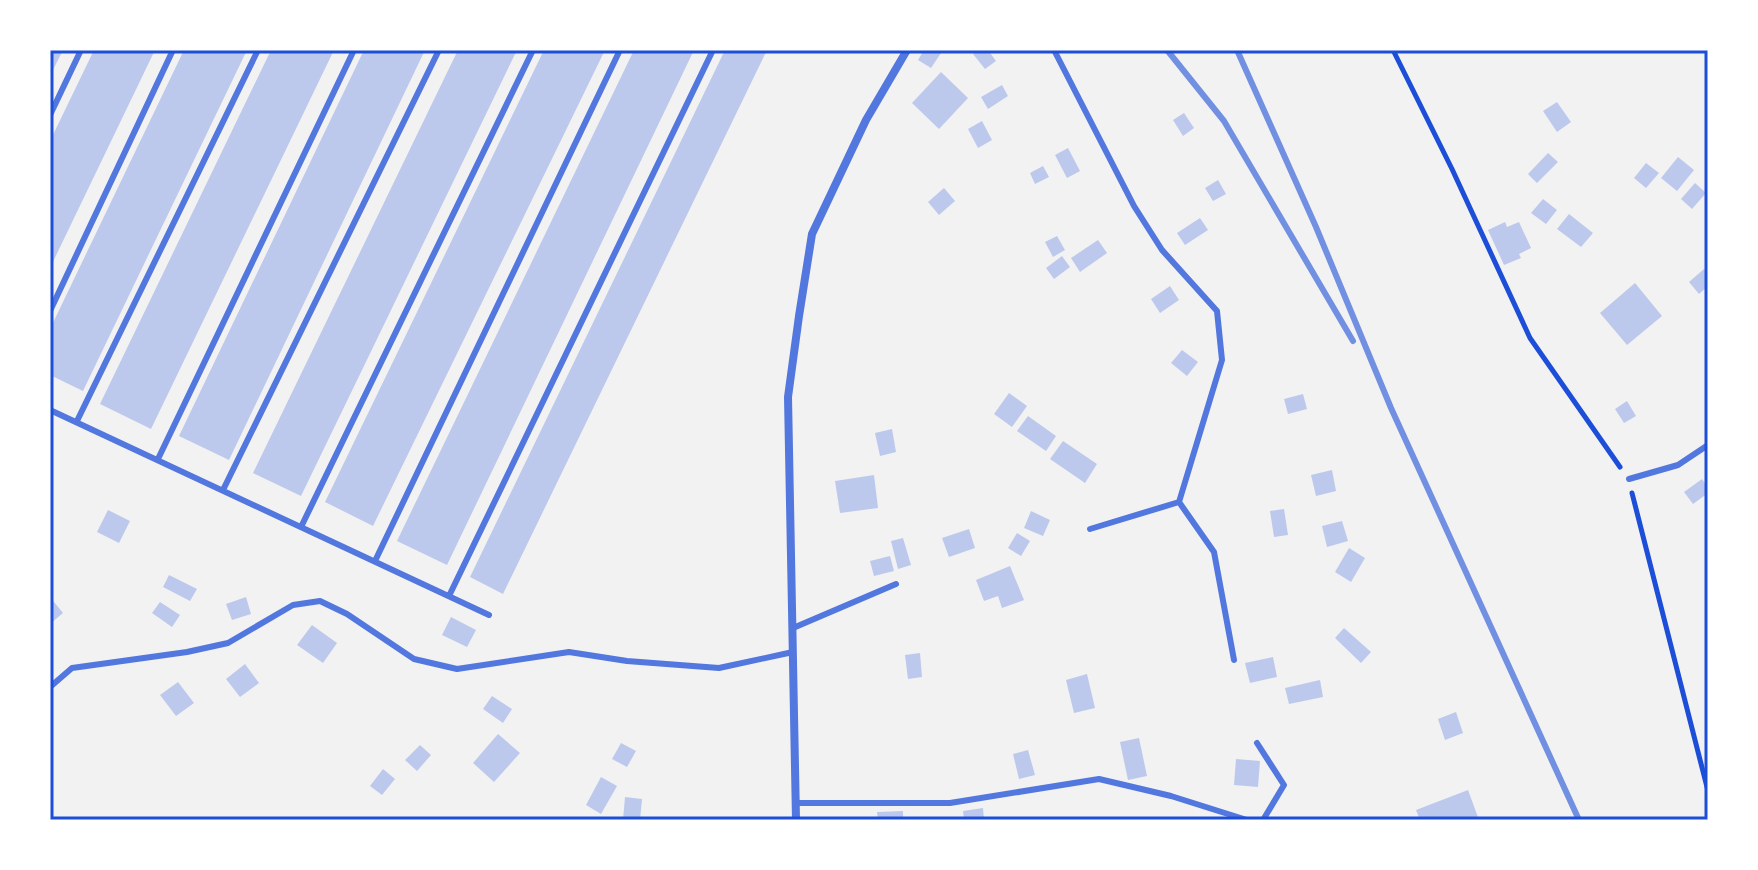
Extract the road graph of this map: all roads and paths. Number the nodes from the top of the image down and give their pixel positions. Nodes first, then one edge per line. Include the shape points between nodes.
1 (81, 50) edge
2 (173, 50) edge
3 (258, 50) edge
4 (354, 50) edge
5 (439, 50) edge
6 (533, 50) edge
7 (620, 50) edge
8 (713, 50) edge
9 (907, 50) edge
10 (1054, 50) edge
11 (1393, 50) edge
12 (50, 115) edge
13 (50, 311) edge
14 (50, 410) edge
15 (77, 421) junction
16 (1708, 445) edge
17 (158, 459) junction
18 (1629, 479) junction
19 (223, 490) junction
20 (1179, 502) junction
21 (301, 527) junction
22 (1090, 529) dead end
23 (375, 561) junction
24 (896, 584) dead end
25 (449, 596) junction
26 (489, 615) dead end
27 (793, 628) junction
28 (793, 652) junction
29 (1234, 660) dead end
30 (50, 687) edge
31 (1257, 743) dead end
32 (1708, 791) edge
33 (797, 803) junction
34 (796, 820) edge
35 (1247, 820) edge
36 (1263, 820) edge

1 - 12 lane
2 - 13 lane
3 - 15 lane
4 - 17 lane
5 - 19 lane
6 - 21 lane
7 - 23 lane
8 - 25 lane
9 - 27 street via 866,120 812,234 788,397
10 - 20 lane via 1134,206 1162,250 1217,311 1222,360
11 - 18 path via 1530,338
14 - 15 lane
15 - 17 lane
16 - 18 lane via 1678,465
17 - 19 lane
18 - 32 path
19 - 21 lane
20 - 22 lane
20 - 29 lane via 1214,552
21 - 23 lane
23 - 25 lane
24 - 27 lane
25 - 26 lane
27 - 28 street
28 - 30 lane via 719,668 569,652 457,669 414,659 320,601 293,605 228,643 72,668
28 - 33 street
31 - 36 lane via 1284,785
33 - 34 street
33 - 35 lane via 950,803 1099,779

